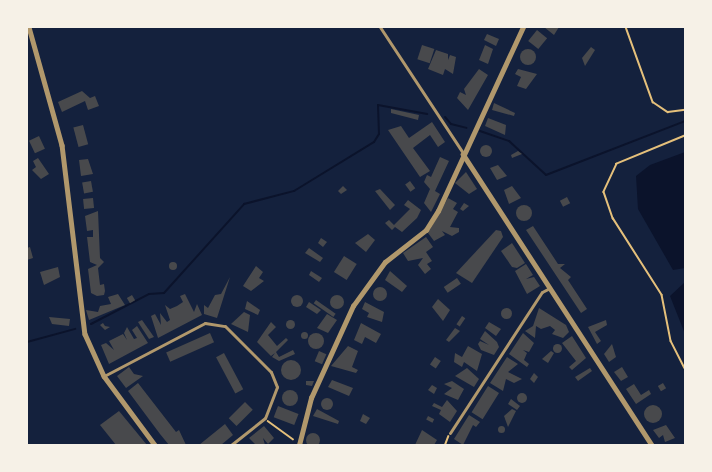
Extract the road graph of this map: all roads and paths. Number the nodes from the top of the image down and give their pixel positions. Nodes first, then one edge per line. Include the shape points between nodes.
1 (29, 27) edge
2 (380, 27) edge
3 (523, 27) edge
4 (626, 27) edge
5 (685, 110) edge
6 (685, 136) edge
7 (464, 154) junction
8 (551, 287) junction
9 (685, 368) edge
10 (104, 376) junction
11 (265, 418) junction
12 (450, 433) joint
13 (299, 443) edge
14 (155, 445) edge
15 (231, 445) edge
16 (445, 445) edge
17 (652, 445) edge

1 - 10 street via 62,145 82,324
2 - 7 street
3 - 7 street
4 - 5 path via 653,102 668,112
6 - 9 path via 617,164 604,192 613,218 662,295 671,340
7 - 8 street
7 - 13 street via 426,230 385,262 353,306 311,398
8 - 12 street via 542,292
8 - 17 street
10 - 11 street via 205,323 219,323 275,378 276,394
10 - 14 street
11 - 13 path
11 - 15 street
12 - 16 path

